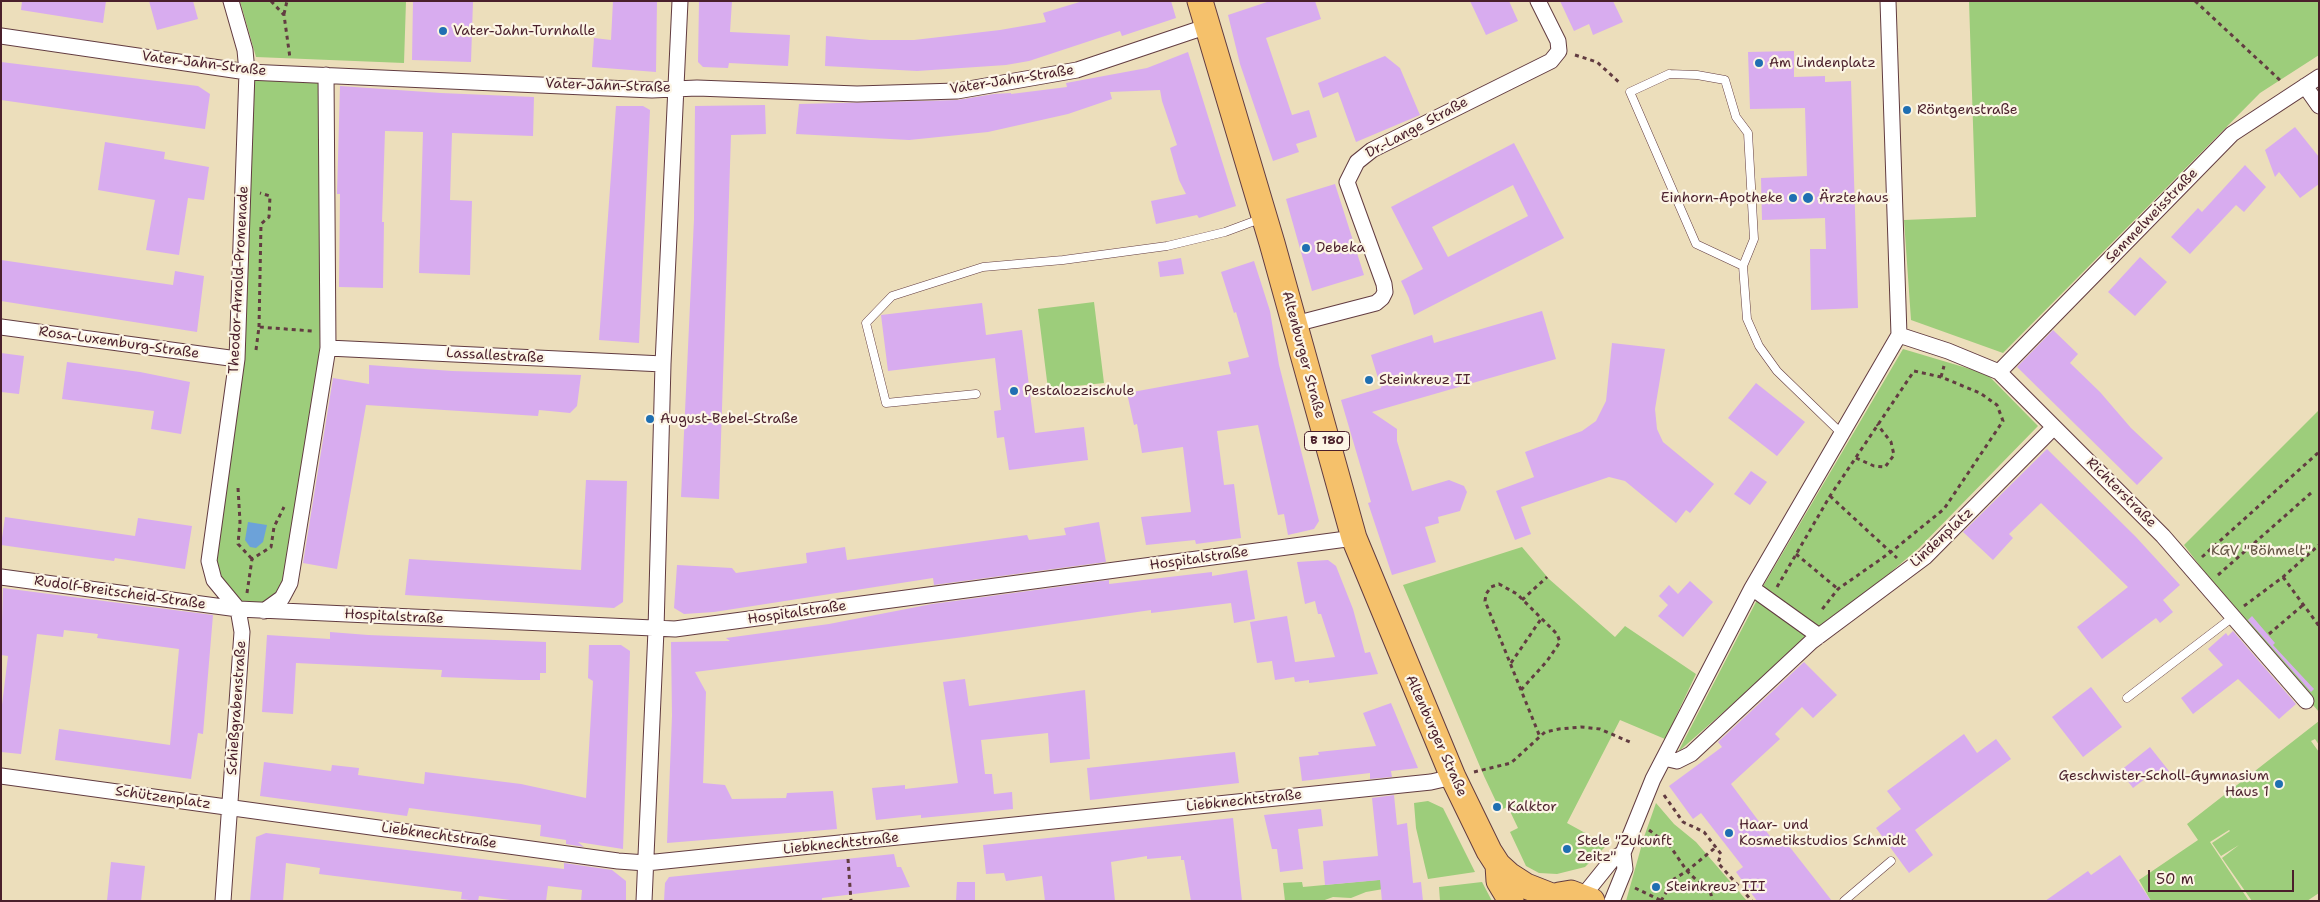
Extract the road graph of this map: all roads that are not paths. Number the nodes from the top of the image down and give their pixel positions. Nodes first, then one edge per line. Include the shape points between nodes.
1 (231, 1) edge
2 (680, 1) edge
3 (1200, 1) edge
4 (1538, 1) edge
5 (1888, 1) edge
6 (1208, 26) junction
7 (1, 36) edge
8 (247, 72) junction
9 (326, 75) junction
10 (2319, 77) edge
11 (676, 88) junction
12 (2299, 90) junction
13 (2319, 106) edge
14 (1264, 217) junction
15 (1743, 266) junction
16 (1295, 324) junction
17 (1, 327) edge
18 (1899, 336) junction
19 (328, 348) junction
20 (237, 359) junction
21 (663, 364) junction
22 (1999, 372) junction
23 (976, 394) dead end
24 (2054, 427) junction
25 (1841, 433) junction
26 (1354, 538) junction
27 (1, 577) edge
28 (1757, 592) junction
29 (238, 609) junction
30 (264, 611) junction
31 (2232, 616) junction
32 (656, 630) junction
33 (1816, 634) junction
34 (2127, 698) dead end
35 (2306, 701) dead end
36 (1664, 758) junction
37 (1, 776) edge
38 (1453, 777) junction
39 (231, 807) junction
40 (1623, 853) junction
41 (1891, 861) dead end
42 (646, 863) junction
43 (1498, 865) junction
44 (1588, 898) edge
45 (1550, 899) edge
46 (222, 901) edge
47 (644, 901) edge
48 (1510, 901) edge
49 (1612, 901) edge
50 (1844, 901) edge

1 - 8 street, Theodor-Arnold-Promenade via 245,50
2 - 11 street
3 - 6 main road, Altenburger Straße / B 180
4 - 16 street, Dr.-Lange Straße via 1558,41 1557,55 1551,61 1372,150 1357,162 1347,182 1384,284 1382,298 1376,303
5 - 18 street
6 - 11 street, Vater-Jahn-Straße via 1077,70 957,91 857,94
6 - 14 main road, Altenburger Straße / B 180
7 - 8 street, Vater-Jahn-Straße
8 - 9 street, Vater-Jahn-Straße
8 - 20 street, Theodor-Arnold-Promenade
9 - 11 street, Vater-Jahn-Straße via 652,90
9 - 19 street
10 - 12 street, Semmelweisstraße
11 - 21 street
12 - 13 street
12 - 22 street, Semmelweisstraße via 2232,134
14 - 16 main road, Altenburger Straße / B 180
14 - 23 lane via 1226,232 1167,246 983,267 892,296 866,323 886,403
15 - 15 lane via 1696,244 1630,92 1669,74 1725,80 1736,117 1748,133 1754,239
15 - 25 lane via 1747,319 1759,346 1777,371
16 - 26 main road, Altenburger Straße / B 180
17 - 20 street, Rosa-Luxemburg-Straße
18 - 22 street, Richterstraße
18 - 25 street
19 - 21 street, Lassallestraße
19 - 30 street via 290,583 282,598
20 - 29 street, Theodor-Arnold-Promenade via 209,561 214,580
21 - 32 street
22 - 24 street, Richterstraße
24 - 31 street, Richterstraße via 2163,536
24 - 33 street, Lindenplatz via 1925,557
25 - 28 street
26 - 32 street, Hospitalstraße
26 - 38 main road, Altenburger Straße / B 180
27 - 29 street, Rudolf-Breitscheid-Straße
28 - 33 street
28 - 36 street
29 - 30 street, Hospitalstraße
29 - 39 street, Schießgrabenstraße via 242,632
30 - 32 street, Hospitalstraße
31 - 34 lane
31 - 35 street, Richterstraße
32 - 42 street
33 - 36 street, Lindenplatz via 1692,754 1677,761
36 - 40 street
37 - 39 street, Schützenplatz
38 - 42 street, Liebknechtstraße via 1431,782
38 - 43 main road, Altenburger Straße / B 180
39 - 42 street, Liebknechtstraße
39 - 46 street, Schützenplatz
40 - 44 street via 1612,860
40 - 49 street via 1625,869
41 - 50 lane
42 - 47 street
43 - 45 main road, Altenburger Straße / B 180
43 - 48 main road, Altenburger Straße / B 180 via 1499,881
44 - 45 main road via 1565,894

